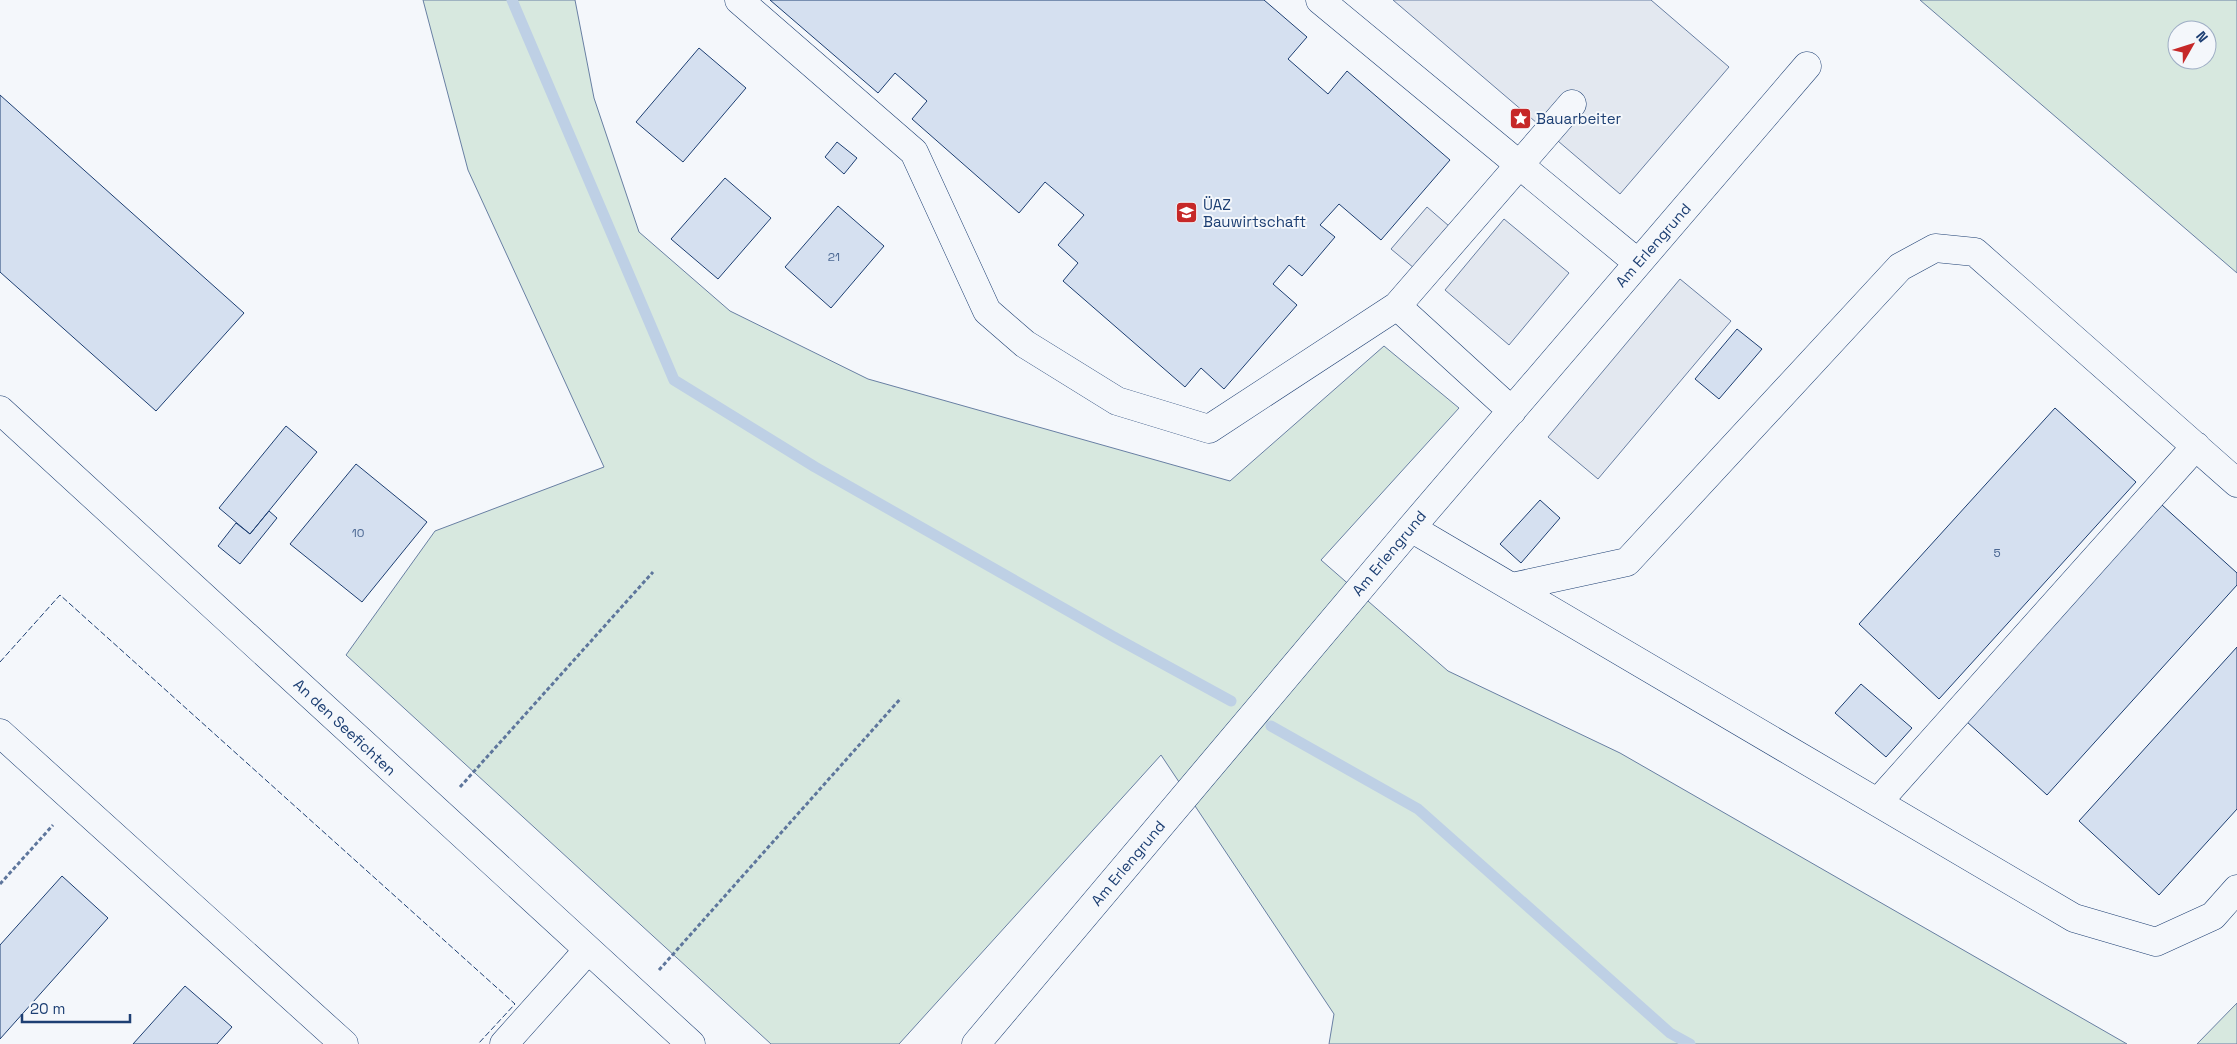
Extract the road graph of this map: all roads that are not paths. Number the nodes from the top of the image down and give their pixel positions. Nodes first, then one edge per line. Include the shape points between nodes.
1 (740, 0) edge
2 (1320, 0) edge
3 (1807, 66) dead end
4 (1572, 104) dead end
5 (1519, 165) junction
6 (1638, 263) junction
7 (1397, 306) junction
8 (0, 410) edge
9 (1512, 410) junction
10 (2196, 446) junction
11 (2237, 482) edge
12 (1411, 528) junction
13 (1512, 587) junction
14 (0, 733) edge
15 (1878, 802) junction
16 (2237, 888) edge
17 (588, 950) junction
18 (344, 1044) edge
19 (504, 1044) edge
20 (691, 1044) edge
21 (976, 1044) edge

1 - 7 street via 914,152 987,311 1025,344 1117,401 1209,430
2 - 5 street
3 - 6 street, Am Erlengrund
4 - 5 street
5 - 6 street
5 - 7 street
6 - 9 street, Am Erlengrund
7 - 9 street
8 - 17 street, An den Seefichten
9 - 12 street, Am Erlengrund
10 - 11 street
10 - 13 street via 1975,252 1935,248 1900,267 1627,562
10 - 15 street
12 - 13 street
12 - 21 street, Am Erlengrund
13 - 15 street
14 - 18 street
15 - 16 street via 2074,918 2156,942 2213,916
17 - 19 street
17 - 20 street, An den Seefichten

